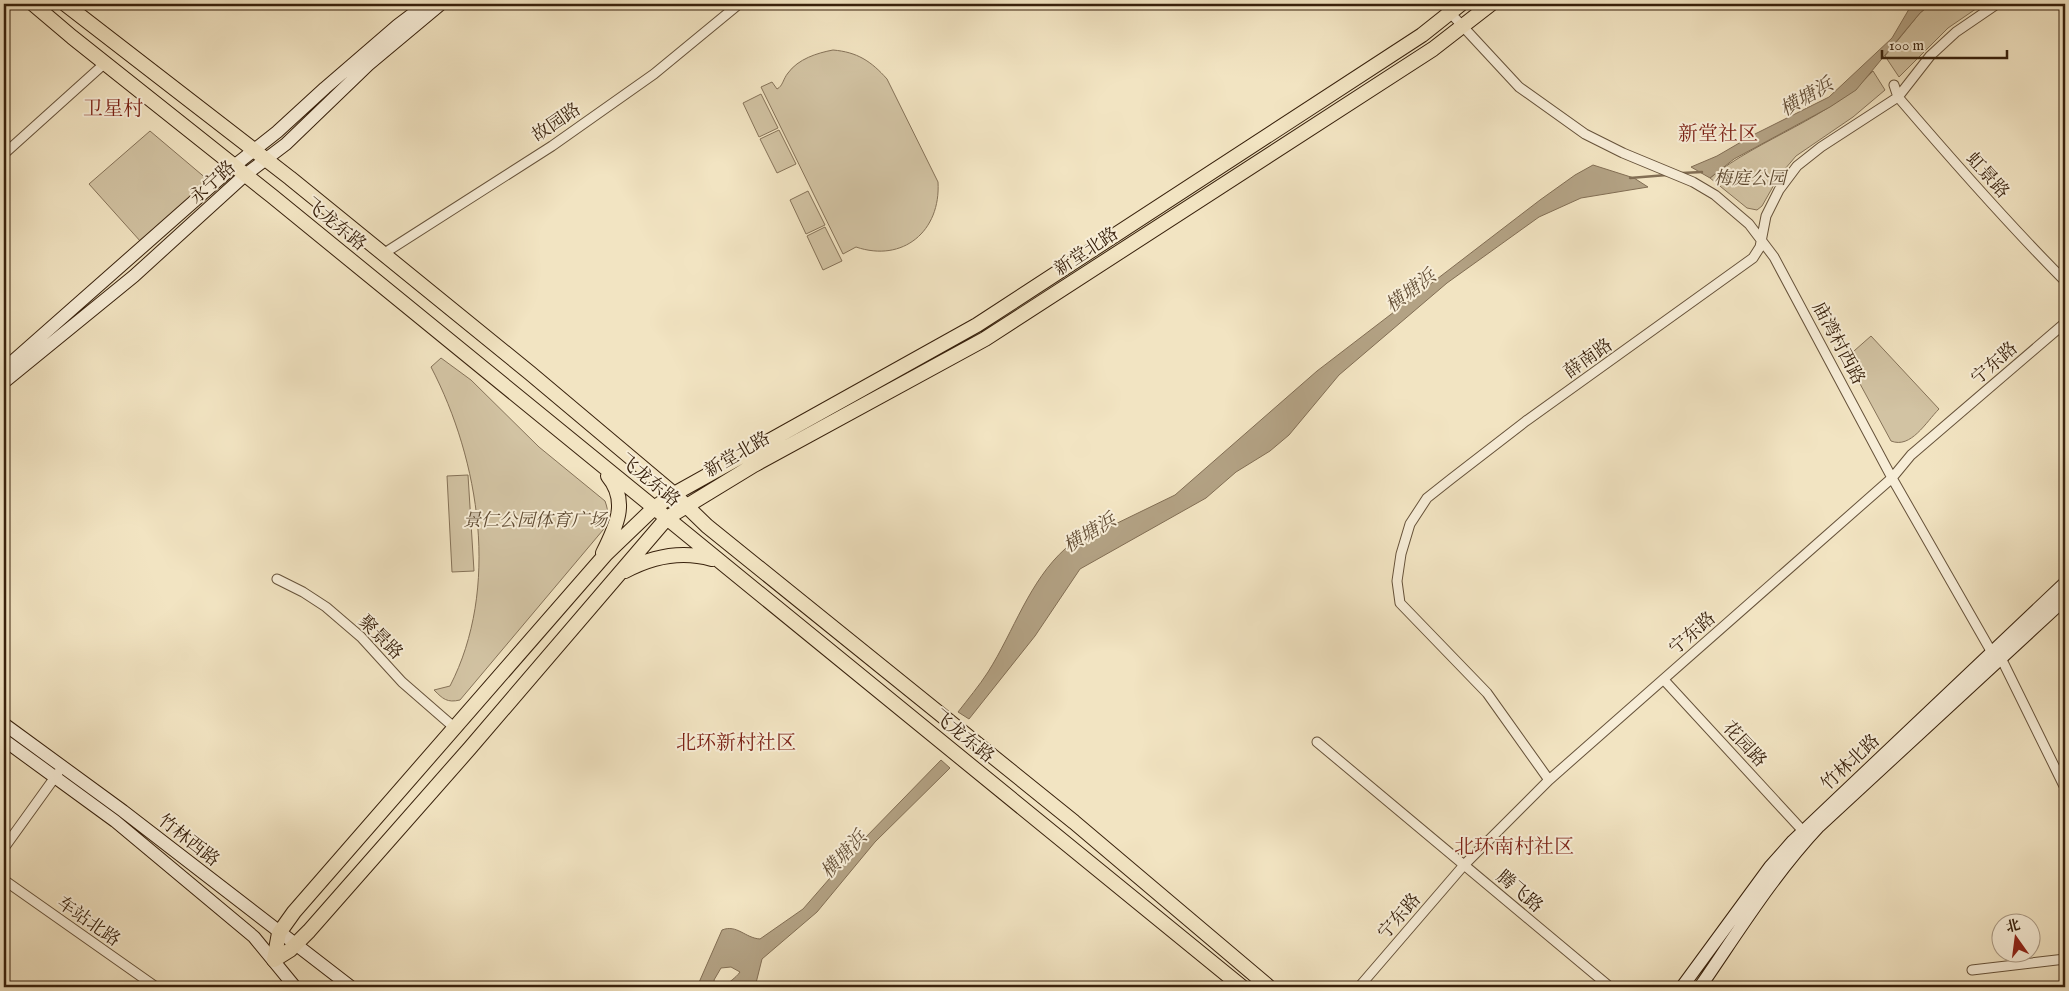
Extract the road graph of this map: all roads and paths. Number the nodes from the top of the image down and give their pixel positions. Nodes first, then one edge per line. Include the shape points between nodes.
1 (33, 4) edge
2 (65, 4) edge
3 (426, 4) edge
4 (441, 4) edge
5 (739, 4) edge
6 (1491, 4) edge
7 (1997, 4) edge
8 (1451, 7) edge
9 (1462, 26) junction
10 (104, 64) junction
11 (1894, 85) dead end
12 (1898, 97) junction
13 (254, 151) junction
14 (4, 154) edge
15 (266, 160) junction
16 (239, 171) junction
17 (1760, 239) junction
18 (383, 254) junction
19 (2065, 280) edge
20 (2065, 323) edge
21 (4, 369) edge
22 (4, 382) edge
23 (593, 459) junction
24 (1892, 478) junction
25 (674, 494) junction
26 (686, 506) junction
27 (654, 508) junction
28 (667, 518) junction
29 (718, 560) junction
30 (598, 562) junction
31 (616, 576) junction
32 (277, 579) dead end
33 (2065, 583) edge
34 (2065, 599) edge
35 (1996, 655) junction
36 (1664, 680) junction
37 (4, 724) edge
38 (456, 729) junction
39 (4, 740) edge
40 (1318, 742) dead end
41 (59, 772) junction
42 (1549, 780) junction
43 (2065, 788) edge
44 (1803, 831) junction
45 (4, 848) edge
46 (1464, 865) junction
47 (4, 880) edge
48 (4, 886) edge
49 (279, 933) junction
50 (293, 947) junction
51 (101, 952) junction
52 (2065, 959) edge
53 (274, 960) junction
54 (1972, 970) dead end
55 (147, 987) edge
56 (156, 987) edge
57 (295, 987) edge
58 (351, 987) edge
59 (1242, 987) edge
60 (1269, 987) edge
61 (1359, 987) edge
62 (1610, 987) edge
63 (1682, 987) edge
64 (1700, 987) edge

1 - 10 main road, 飞龙东路
2 - 13 main road, 飞龙东路
3 - 13 main road, 永宁路 via 390,31
4 - 15 main road, 永宁路
5 - 18 street, 故园路 via 658,72 552,146
6 - 9 main road, 新堂北路
7 - 12 street, 薛南路 via 1956,32 1930,56
8 - 9 street, 庙湾村西路
8 - 25 main road, 新堂北路 via 1414,40 977,325
9 - 17 street, 庙湾村西路 via 1519,87 1551,111 1585,134 1693,182 1723,201
9 - 26 main road, 新堂北路 via 1433,49 985,339 754,464
10 - 14 street
10 - 16 main road, 飞龙东路
11 - 12 street, 虹景路
12 - 17 street, 薛南路 via 1797,166 1779,190 1766,216
12 - 19 street, 虹景路 via 2020,235
13 - 15 main road, 飞龙东路
13 - 16 main road, 永宁路
15 - 16 main road, 永宁路
15 - 18 main road, 飞龙东路
16 - 21 main road, 永宁路
16 - 22 main road, 永宁路 via 134,276
16 - 23 main road, 飞龙东路
17 - 24 street, 庙湾村西路 via 1774,257
17 - 42 street, 薛南路 via 1760,248 1753,258 1526,421 1428,498 1410,524 1397,581 1400,603 1488,693
18 - 25 main road, 飞龙东路
20 - 24 street, 宁东路 via 1911,455
23 - 27 main road, 飞龙东路
23 - 30 main road via 615,485 620,502 617,525
24 - 35 street, 庙湾村西路
24 - 36 street, 宁东路
25 - 26 main road, 飞龙东路
25 - 27 main road, 新堂北路
26 - 28 main road, 新堂北路
26 - 60 main road, 飞龙东路 via 1074,822
27 - 28 main road, 飞龙东路
27 - 30 main road, 新堂北路
28 - 29 main road, 飞龙东路
28 - 31 main road, 新堂北路
29 - 31 main road via 675,554 645,560
29 - 59 main road, 飞龙东路
30 - 38 main road
31 - 50 main road, 新堂北路 via 470,748
32 - 38 street, 聚景路 via 326,607 361,637 402,682
33 - 35 main road, 竹林北路
34 - 35 main road, 竹林北路
35 - 43 street, 庙湾村西路
35 - 44 main road, 竹林北路
35 - 64 main road, 竹林北路 via 1799,848 1778,873
36 - 42 street, 宁东路
36 - 44 street, 花园路
37 - 41 main road, 竹林西路
38 - 49 main road
39 - 41 main road, 竹林西路
40 - 46 street, 腾飞路
41 - 45 street
41 - 49 main road, 竹林西路
41 - 53 main road, 竹林西路 via 254,937
42 - 46 street, 宁东路
44 - 63 main road, 竹林北路 via 1770,866
46 - 61 street, 宁东路
46 - 62 street, 腾飞路
47 - 51 street, 车站北路
48 - 51 street, 车站北路
49 - 50 main road, 竹林西路
49 - 53 main road
50 - 53 main road, 新堂北路
50 - 58 main road, 竹林西路
51 - 55 street, 车站北路
51 - 56 street, 车站北路
52 - 54 street
53 - 57 main road, 竹林西路

